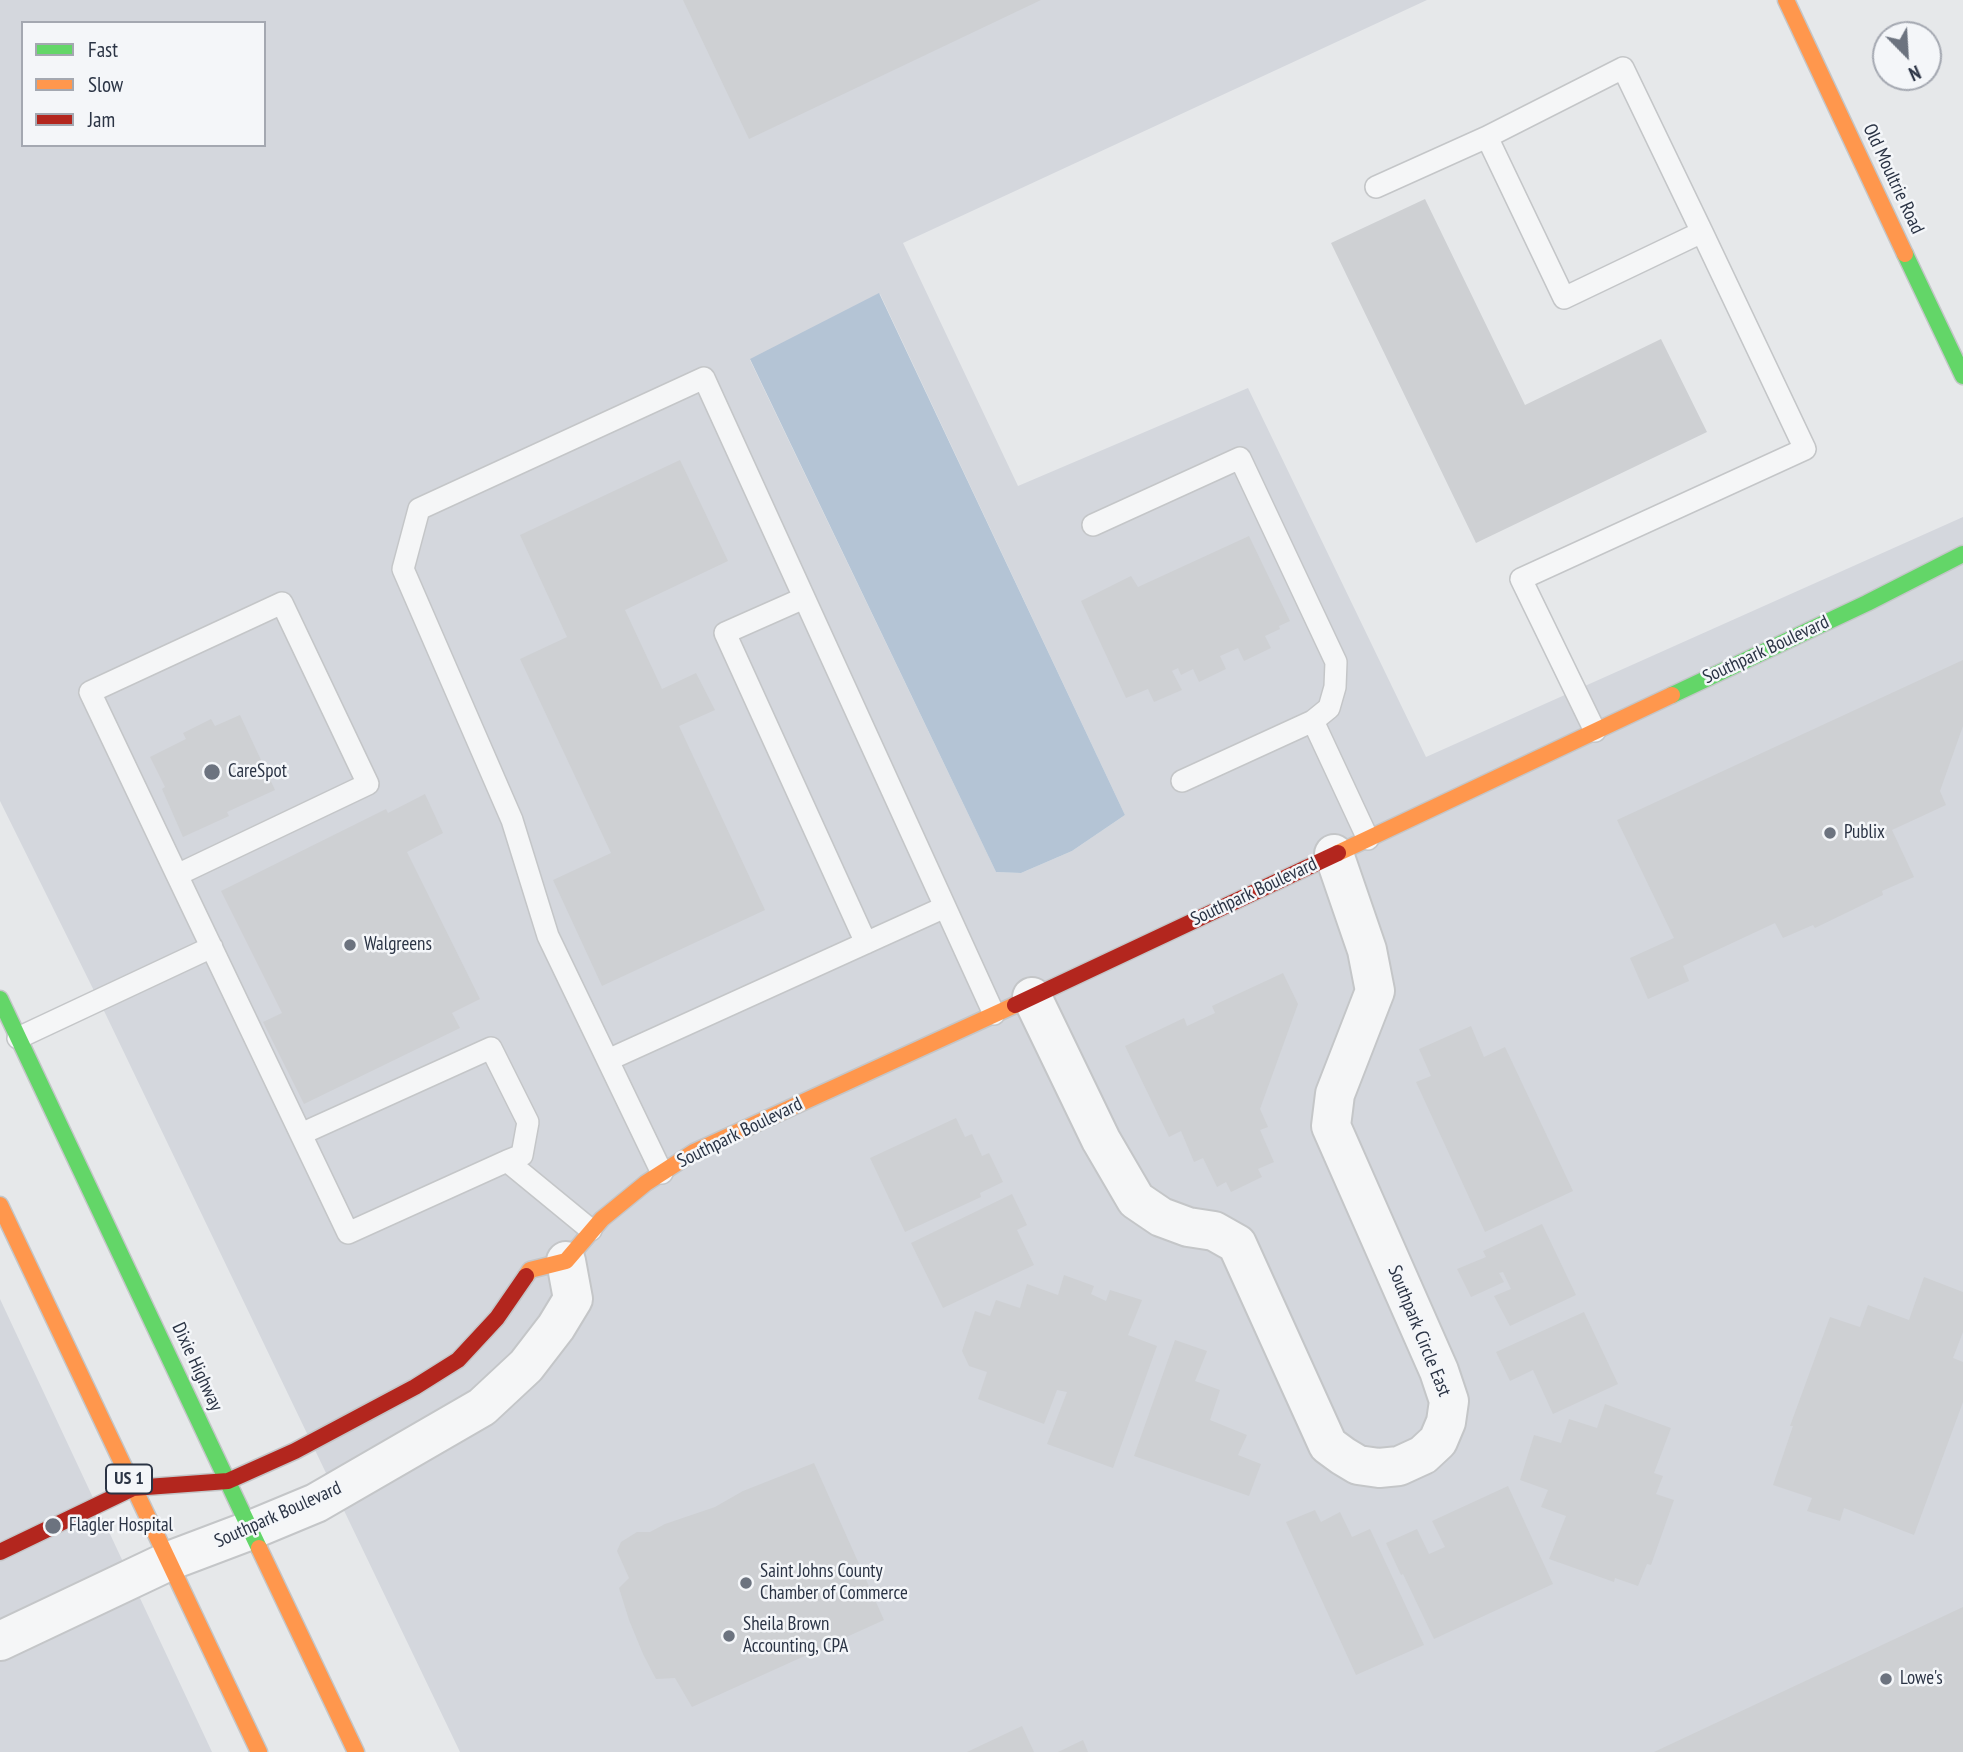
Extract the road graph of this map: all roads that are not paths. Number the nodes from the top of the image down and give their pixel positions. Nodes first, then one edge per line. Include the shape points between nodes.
1 (1786, 0) edge
2 (1487, 137) junction
3 (1377, 187) dead end
4 (1702, 232) junction
5 (1963, 376) edge
6 (1093, 524) dead end
7 (1963, 554) edge
8 (804, 598) junction
9 (1313, 721) junction
10 (1595, 731) junction
11 (1182, 781) dead end
12 (1368, 839) junction
13 (1334, 854) junction
14 (177, 875) junction
15 (945, 907) junction
16 (866, 943) junction
17 (212, 947) junction
18 (1032, 997) junction
19 (0, 999) edge
20 (994, 1014) junction
21 (18, 1038) junction
22 (608, 1060) junction
23 (301, 1134) junction
24 (507, 1161) junction
25 (662, 1173) junction
26 (0, 1205) edge
27 (591, 1230) junction
28 (566, 1261) junction
29 (228, 1481) junction
30 (134, 1488) junction
31 (251, 1530) junction
32 (0, 1552) edge
33 (169, 1561) junction
34 (0, 1641) edge
35 (259, 1752) edge
36 (356, 1752) edge

1 - 5 street, Old Moultrie Road
2 - 3 lane
2 - 4 lane via 1564,298
2 - 4 lane via 1623,68
4 - 10 lane via 1805,449 1521,579
6 - 9 lane via 1240,458 1336,662 1329,708
7 - 10 street, Southpark Boulevard
8 - 15 lane
8 - 16 lane via 725,633
8 - 22 lane via 704,378 419,509 403,569 512,820 548,936
9 - 11 lane
9 - 12 lane
10 - 12 street, Southpark Boulevard
12 - 13 street, Southpark Boulevard
13 - 18 street, Southpark Boulevard
13 - 18 street, Southpark Circle East via 1367,950 1375,991 1335,1094 1331,1126 1449,1401 1438,1441 1423,1455 1399,1466 1379,1468 1358,1465 1328,1445 1237,1244 1214,1231 1161,1217 1136,1200
14 - 14 lane via 368,784 282,603 90,692
14 - 17 lane
15 - 16 lane
15 - 20 lane
16 - 22 lane
17 - 21 lane
17 - 23 lane
18 - 20 street, Southpark Boulevard
19 - 21 street, Dixie Highway
20 - 25 street, Southpark Boulevard via 694,1152
21 - 29 street, Dixie Highway
22 - 25 lane
23 - 24 lane via 348,1233
23 - 24 lane via 491,1048 528,1122 522,1155
24 - 27 lane
25 - 27 street, Southpark Boulevard
26 - 30 street, US 1
27 - 28 street, Southpark Boulevard
28 - 29 street via 530,1270 497,1318 458,1360 295,1451
28 - 31 street, Southpark Boulevard via 573,1299 526,1366 482,1406 316,1503
29 - 30 street
29 - 31 street, Dixie Highway
30 - 32 street
30 - 33 street, US 1
31 - 33 street, Southpark Boulevard
31 - 36 street, Dixie Highway
33 - 34 street, Southpark Boulevard
33 - 35 street, US 1

